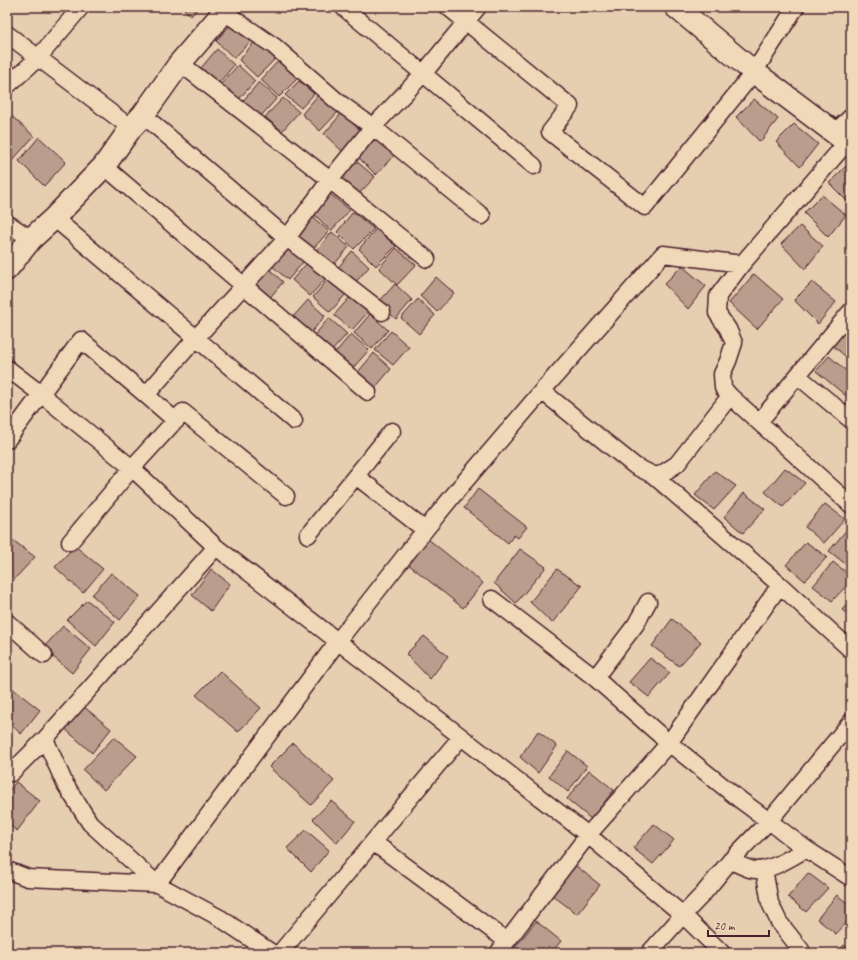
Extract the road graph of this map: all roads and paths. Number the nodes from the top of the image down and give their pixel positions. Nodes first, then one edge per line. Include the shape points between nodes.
1 (81, 7) edge
2 (343, 7) edge
3 (448, 7) edge
4 (478, 7) edge
5 (676, 7) edge
6 (793, 8) edge
7 (226, 9) edge
8 (467, 21) junction
9 (7, 34) edge
10 (38, 58) junction
11 (180, 63) junction
12 (754, 72) junction
13 (423, 74) junction
14 (7, 86) edge
15 (851, 116) edge
16 (137, 121) junction
17 (373, 127) junction
18 (844, 140) edge
19 (104, 166) junction
20 (534, 166) dead end
21 (330, 180) junction
22 (482, 216) dead end
23 (54, 218) junction
24 (7, 223) edge
25 (288, 238) junction
26 (31, 239) junction
27 (427, 258) dead end
28 (742, 264) junction
29 (7, 269) edge
30 (244, 286) junction
31 (851, 311) edge
32 (382, 312) dead end
33 (196, 338) junction
34 (7, 368) edge
35 (798, 376) junction
36 (542, 391) junction
37 (368, 392) dead end
38 (41, 394) junction
39 (146, 395) junction
40 (730, 396) junction
41 (851, 420) edge
42 (176, 421) junction
43 (294, 421) dead end
44 (759, 422) junction
45 (392, 431) dead end
46 (7, 440) edge
47 (132, 468) junction
48 (652, 475) junction
49 (356, 476) junction
50 (286, 496) dead end
51 (851, 505) edge
52 (425, 530) junction
53 (308, 535) dead end
54 (70, 542) dead end
55 (216, 547) junction
56 (780, 585) junction
57 (492, 599) dead end
58 (648, 602) dead end
59 (7, 622) edge
60 (338, 642) junction
61 (851, 650) edge
62 (44, 655) dead end
63 (595, 678) junction
64 (851, 722) edge
65 (461, 737) junction
66 (45, 739) junction
67 (669, 743) junction
68 (8, 774) edge
69 (769, 820) junction
70 (588, 835) junction
71 (373, 842) junction
72 (806, 849) junction
73 (730, 860) junction
74 (764, 869) junction
75 (7, 870) edge
76 (851, 878) edge
77 (157, 884) junction
78 (683, 915) junction
79 (502, 947) edge
80 (272, 953) edge
81 (280, 953) edge
82 (648, 953) edge
83 (722, 953) edge
84 (802, 953) edge

1 - 10 street
2 - 13 street
3 - 8 street
4 - 8 street
5 - 12 street
6 - 12 street
7 - 11 street
7 - 17 street via 274,46 336,101
8 - 12 street via 570,106 550,132 645,207
8 - 13 street
9 - 10 street
10 - 14 street
10 - 16 street
11 - 16 street
11 - 21 street
12 - 18 street
13 - 17 street
13 - 20 street
15 - 18 street
16 - 19 street
16 - 25 street
17 - 21 street
17 - 22 street
18 - 28 street
19 - 23 street
19 - 30 street
21 - 25 street
21 - 27 street
23 - 26 street
23 - 33 street
24 - 26 street
25 - 30 street
25 - 32 street
26 - 29 street
28 - 36 street via 663,254
28 - 40 street via 718,296 717,313 734,343 722,374 723,388
30 - 33 street
30 - 37 street
31 - 35 street
33 - 39 street
33 - 43 street
34 - 38 street
35 - 41 street
35 - 44 street
36 - 48 street via 636,466
36 - 52 street
38 - 39 street via 81,340
38 - 46 street
38 - 47 street
39 - 42 street
40 - 44 street
40 - 48 street via 677,464 660,475
42 - 47 street
42 - 50 street via 183,412
44 - 51 street
45 - 49 street
47 - 54 street
47 - 55 street
48 - 56 street
49 - 52 street
49 - 53 street
52 - 60 street
55 - 60 street
55 - 66 street
56 - 61 street
56 - 67 street
57 - 63 street
58 - 63 street via 636,624
59 - 62 street
60 - 65 street
60 - 77 street
63 - 67 street
64 - 69 street
65 - 70 street
65 - 71 street
66 - 68 street
66 - 77 street via 64,784 90,823
67 - 69 street
67 - 70 street
69 - 72 street
69 - 73 street
70 - 78 street
70 - 79 street
71 - 79 street
71 - 81 street
72 - 74 street via 781,864
72 - 76 street
73 - 74 street via 752,870
73 - 78 street via 704,894
74 - 84 street via 770,903 779,922
75 - 77 street via 28,878
77 - 80 street via 220,918
78 - 82 street
78 - 83 street

